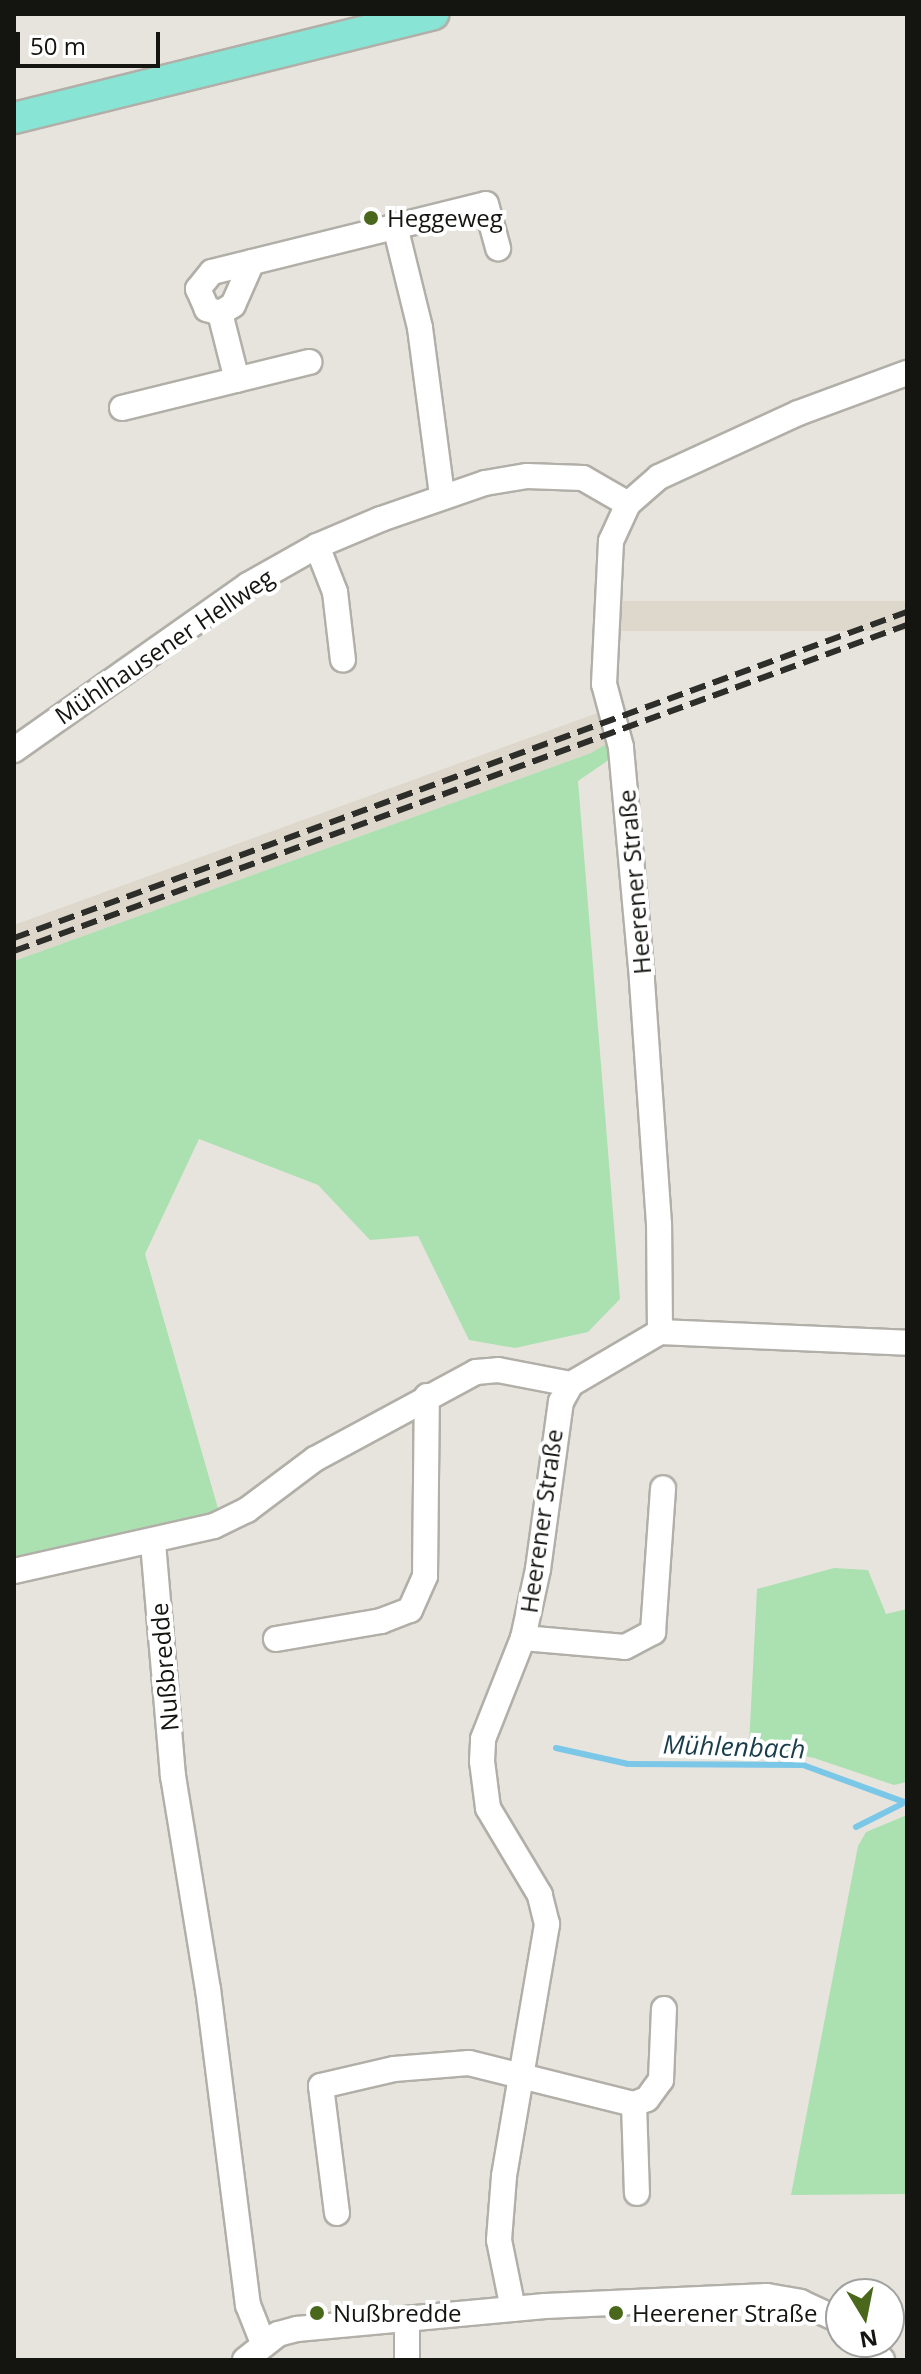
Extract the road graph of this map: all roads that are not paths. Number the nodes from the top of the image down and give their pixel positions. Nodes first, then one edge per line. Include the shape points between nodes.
1 (433, 14) edge
2 (14, 118) edge
3 (395, 226) junction
4 (498, 248) dead end
5 (252, 262) junction
6 (220, 313) junction
7 (309, 362) dead end
8 (907, 373) edge
9 (237, 380) junction
10 (122, 408) dead end
11 (442, 496) junction
12 (628, 504) junction
13 (317, 546) junction
14 (343, 660) dead end
15 (14, 750) edge
16 (660, 1332) junction
17 (907, 1343) edge
18 (571, 1384) junction
19 (427, 1396) junction
20 (663, 1488) dead end
21 (153, 1543) junction
22 (14, 1571) edge
23 (523, 1638) junction
24 (276, 1639) dead end
25 (664, 2009) dead end
26 (521, 2079) junction
27 (634, 2104) junction
28 (637, 2193) dead end
29 (337, 2213) dead end
30 (513, 2309) junction
31 (825, 2314) edge
32 (407, 2320) junction
33 (263, 2343) junction
34 (245, 2360) edge
35 (407, 2360) edge

1 - 2 main road
3 - 4 street via 486,204
3 - 5 street
3 - 11 street via 420,328
5 - 6 street via 233,305
5 - 6 street via 212,272 200,283 202,303
6 - 9 street
7 - 9 street
8 - 12 street, Heerener Straße via 699,455 651,483
9 - 10 street
11 - 12 street, Mühlhausener Hellweg via 527,476 561,476 604,486
11 - 13 street, Mühlhausener Hellweg
12 - 16 street, Heerener Straße via 611,541 604,684 621,747 642,979 659,1224
13 - 14 street via 335,592
13 - 15 street, Mühlhausener Hellweg via 248,585
16 - 17 street
16 - 18 street
18 - 19 street via 498,1370 476,1372
18 - 23 street, Heerener Straße via 554,1424 538,1569
19 - 21 street via 315,1459 247,1510 214,1526
19 - 24 street via 425,1576 410,1610 381,1621
20 - 23 street via 653,1632 625,1647
21 - 22 street
21 - 33 street, Nußbredde via 178,1807 208,1989 248,2305
23 - 26 street, Heerener Straße via 483,1739 482,1761 488,1808 540,1895 547,1924
25 - 27 street via 661,2080 647,2099
26 - 27 street
26 - 29 street via 469,2063 394,2069 321,2086
26 - 30 street, Heerener Straße via 499,2240
27 - 28 street
30 - 31 street via 767,2296
30 - 32 street
32 - 33 street via 297,2329
32 - 35 street
33 - 34 street

